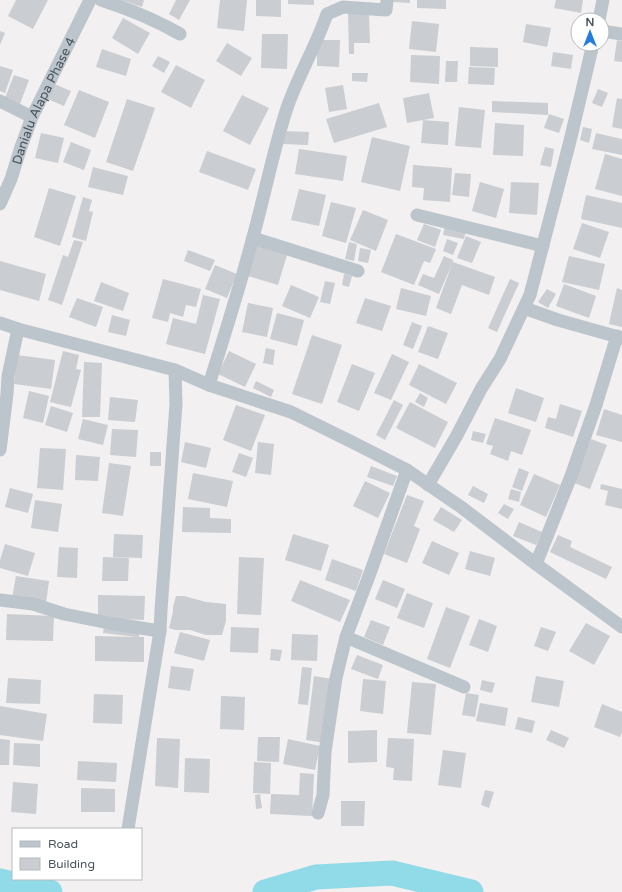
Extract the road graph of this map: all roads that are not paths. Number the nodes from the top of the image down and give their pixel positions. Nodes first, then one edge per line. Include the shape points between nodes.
1 (90, 0) edge
2 (101, 0) edge
3 (387, 0) edge
4 (603, 0) edge
5 (601, 12) edge
6 (610, 32) edge
7 (180, 34) dead end
8 (622, 34) edge
9 (591, 52) edge
10 (0, 101) edge
11 (32, 117) junction
12 (0, 204) edge
13 (417, 215) dead end
14 (253, 238) junction
15 (543, 246) junction
16 (358, 271) dead end
17 (524, 308) junction
18 (0, 323) edge
19 (18, 329) junction
20 (620, 337) edge
21 (175, 370) junction
22 (209, 385) junction
23 (0, 450) edge
24 (407, 470) junction
25 (428, 485) junction
26 (536, 564) junction
27 (0, 600) edge
28 (622, 627) edge
29 (160, 631) junction
30 (346, 637) junction
31 (464, 687) dead end
32 (318, 813) dead end
33 (128, 828) edge

1 - 11 street, Danialu Alapa Phase 4
2 - 7 street via 127,8
3 - 14 street via 386,10 342,7 327,14 287,108
4 - 5 street
6 - 8 street
9 - 15 street
10 - 11 street
11 - 12 street, Danialu Alapa Phase 4
13 - 15 street
14 - 16 street
14 - 22 street
15 - 17 street
17 - 20 street
17 - 25 street via 500,359
18 - 19 street
19 - 21 street
19 - 23 street via 8,376
20 - 26 street via 571,476
21 - 22 street
21 - 29 street via 176,404
22 - 24 street via 291,412
24 - 25 street
24 - 30 street
25 - 26 street via 467,511
26 - 28 street
27 - 29 street via 33,604 64,614
29 - 33 street
30 - 31 street
30 - 32 street via 336,678 325,752 323,794

